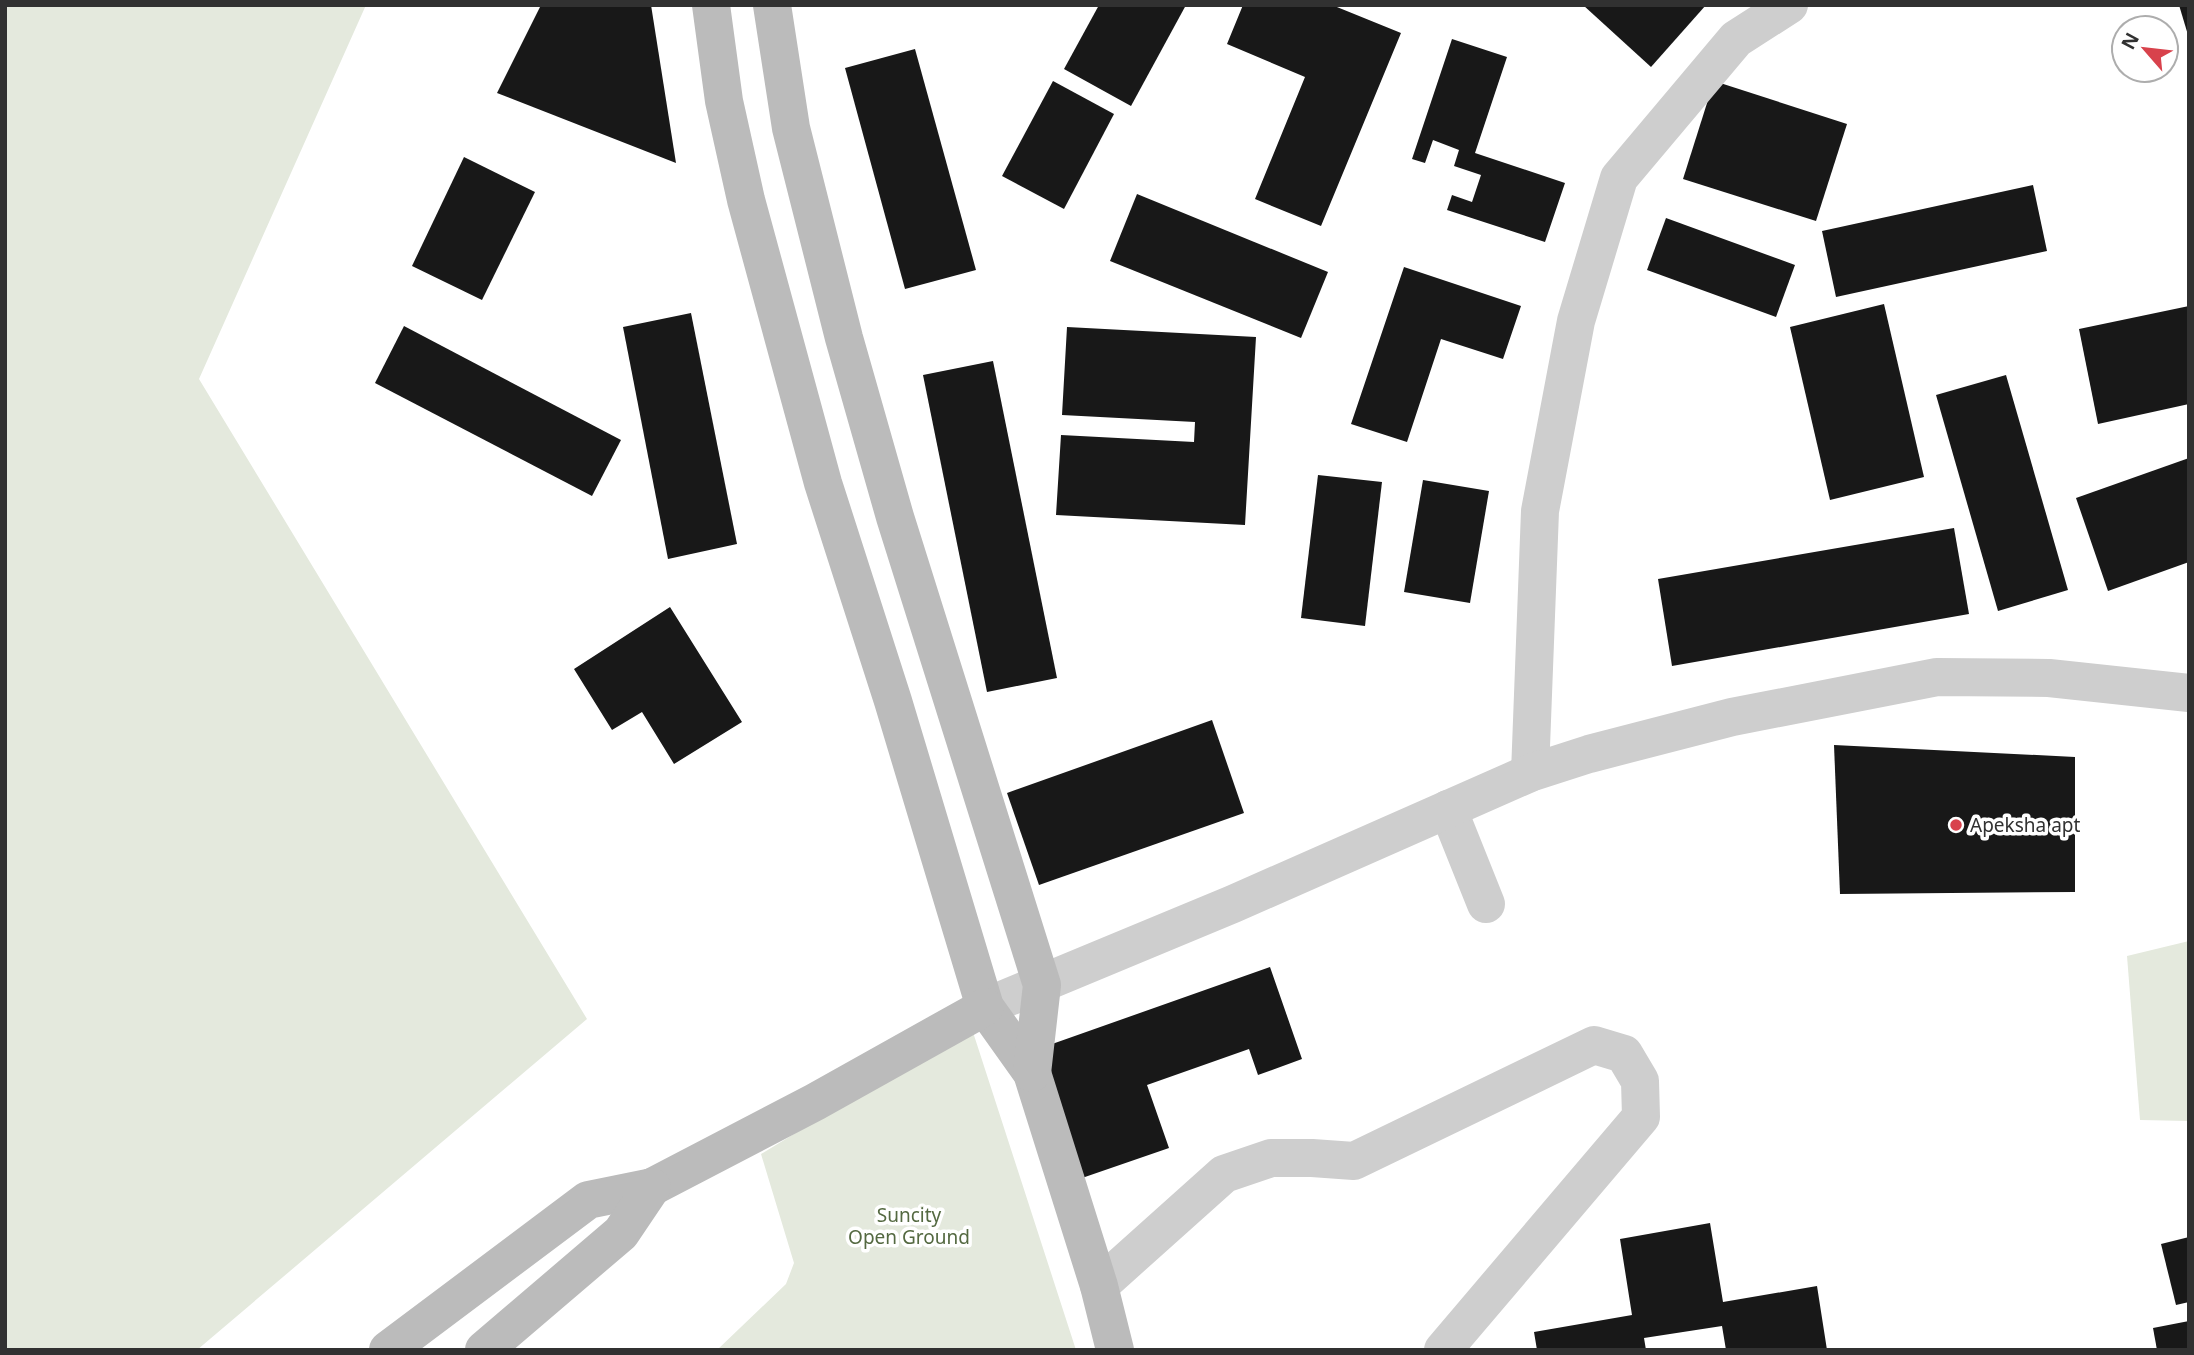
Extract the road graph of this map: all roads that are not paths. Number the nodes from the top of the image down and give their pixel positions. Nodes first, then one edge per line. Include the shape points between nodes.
1 (711, 5) edge
2 (772, 5) edge
3 (1789, 5) edge
4 (844, 338) junction
5 (788, 355) junction
6 (2189, 693) edge
7 (1530, 773) junction
8 (1448, 809) junction
9 (1486, 904) dead end
10 (1042, 985) junction
11 (985, 1007) junction
12 (1032, 1073) junction
13 (652, 1187) junction
14 (1099, 1286) junction
15 (388, 1350) edge
16 (484, 1350) edge
17 (1115, 1350) edge
18 (1443, 1350) edge

1 - 5 street via 724,101
2 - 4 street via 791,128
3 - 7 street via 1736,39 1619,178 1576,321 1540,511
4 - 5 street
4 - 10 street via 894,517
5 - 11 street via 823,483
6 - 7 street via 2049,678 1937,677 1732,717
7 - 8 street
8 - 9 street
8 - 10 street
10 - 11 street
10 - 12 street
11 - 12 street
11 - 13 street
12 - 14 street
13 - 15 street via 587,1200
13 - 16 street via 621,1233
14 - 17 street
14 - 18 street via 1224,1174 1271,1158 1354,1161 1594,1045 1624,1054 1640,1081 1642,1117

